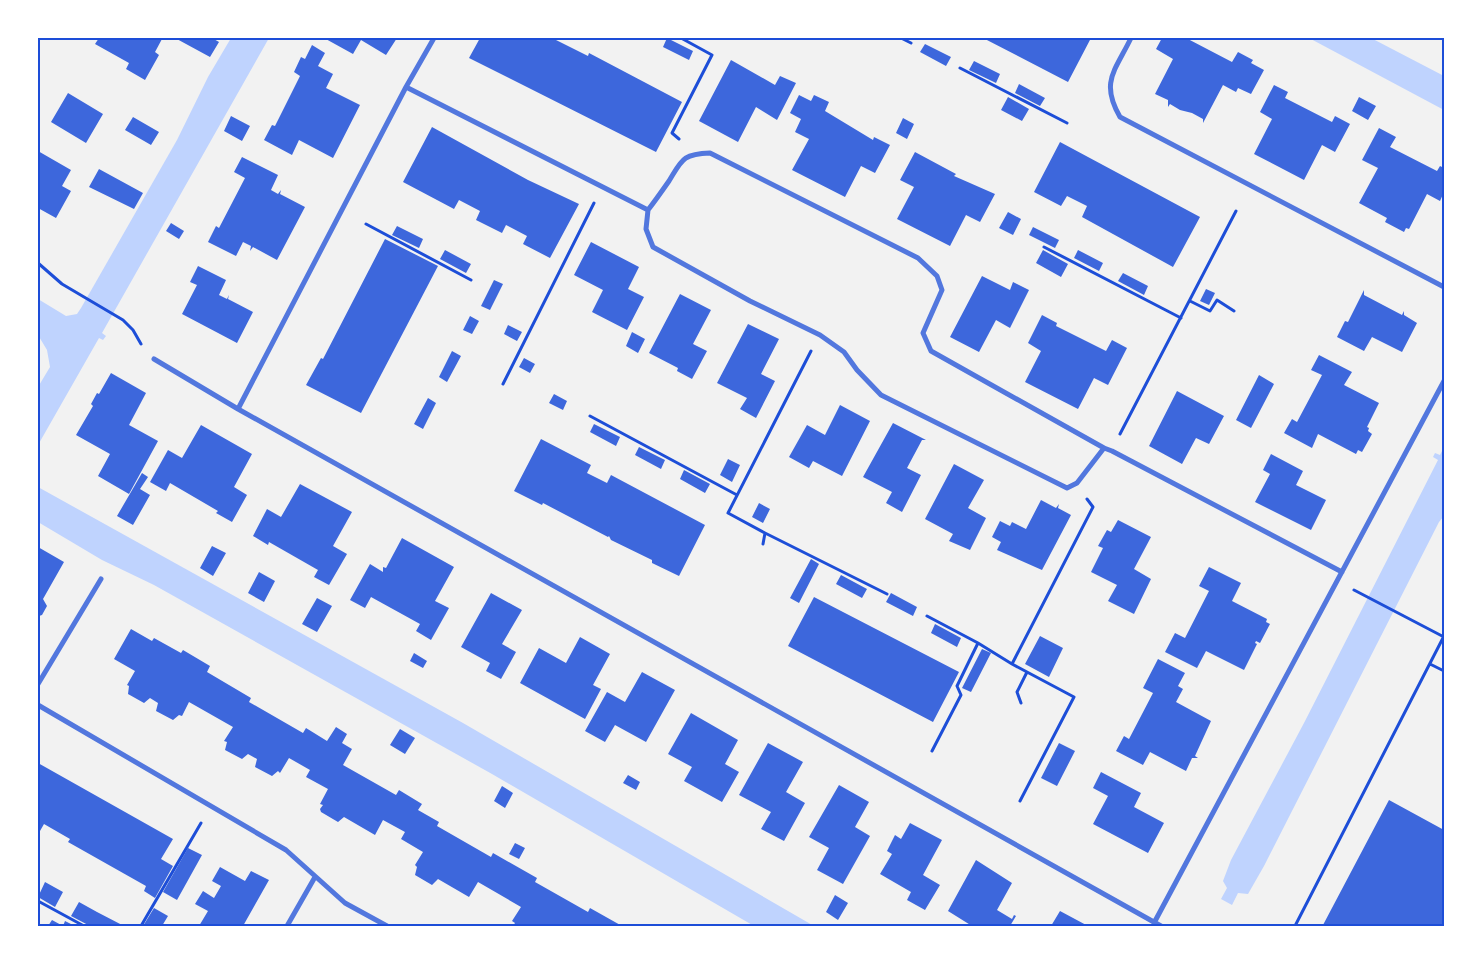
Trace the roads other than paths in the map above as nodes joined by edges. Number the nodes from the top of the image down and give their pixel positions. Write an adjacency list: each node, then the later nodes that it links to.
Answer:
1 (434, 38): 3 (street)
2 (1131, 38): 5 (street)
3 (406, 87): 4 (street); 8 (street)
4 (648, 210): 9 (street); 9 (street)
5 (1444, 287)
6 (154, 359): 8 (street)
7 (1444, 381): 10 (street)
8 (238, 409): 15 (street)
9 (1104, 448): 10 (street)
10 (1342, 572): 15 (street)
11 (101, 579): 12 (street)
12 (38, 684)
13 (38, 705): 14 (street)
14 (315, 877): 16 (street); 17 (street)
15 (1154, 923): 18 (street)
16 (287, 926)
17 (387, 926)
18 (1161, 926)

